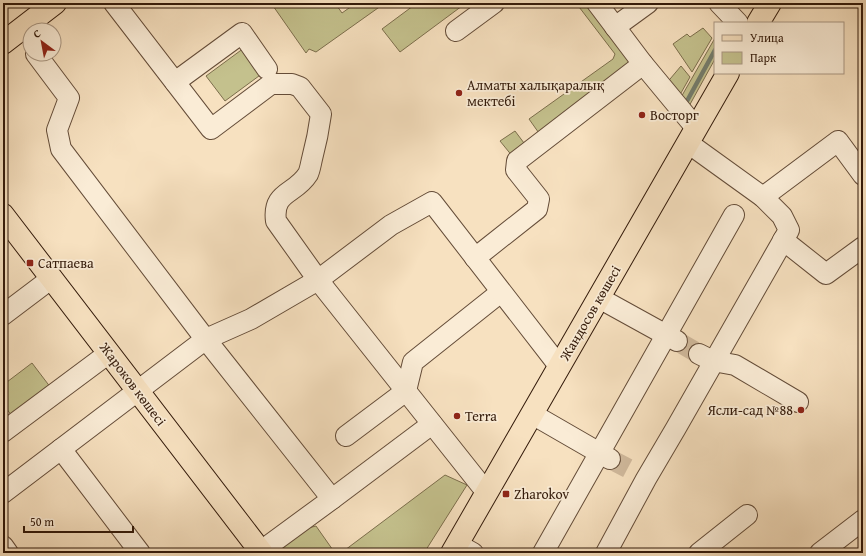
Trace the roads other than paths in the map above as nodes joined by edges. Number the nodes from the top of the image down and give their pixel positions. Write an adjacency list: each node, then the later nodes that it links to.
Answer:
1 (54, 3): 12 (main road)
2 (114, 3): 17 (street)
3 (494, 3): 11 (street)
4 (597, 3): 10 (street)
5 (648, 3): 10 (street)
6 (719, 3): 8 (street)
7 (770, 3): 9 (main road)
8 (737, 22)
9 (759, 22)
10 (615, 27): 14 (street)
11 (456, 31)
12 (17, 40)
13 (42, 62): 32 (street)
14 (644, 64): 18 (street); 25 (street)
15 (267, 69): 17 (street)
16 (727, 74): 18 (main road, Жандосов көшесі)
17 (175, 82): 27 (street)
18 (692, 136): 20 (street); 29 (main road, Жандосов көшесі)
19 (863, 175): 20 (street)
20 (763, 197): 23 (street)
21 (3, 215): 26 (main road, Жароков көшесі)
22 (734, 215): 31 (street)
23 (783, 240): 24 (street); 34 (street)
24 (863, 247)
25 (475, 258): 27 (street); 28 (street)
26 (52, 278): 30 (street); 33 (main road, Жароков көшесі)
27 (318, 280): 32 (street); 37 (street)
28 (501, 292): 35 (street); 37 (street)
29 (599, 298): 31 (street); 35 (main road, Жандосов көшесі)
30 (3, 315)
31 (672, 338): 44 (street)
32 (206, 339): 36 (street); 47 (street)
33 (108, 353): 36 (main road, Жароков көшесі); 41 (street)
34 (706, 358): 38 (street); 56 (street)
35 (559, 366): 39 (main road, Жандосов көшесі)
36 (138, 391): 43 (street); 52 (main road, Жароков көшесі)
37 (406, 391): 40 (street); 42 (street)
38 (798, 402)
39 (532, 414): 44 (street); 46 (main road, Жандосов көшесі)
40 (432, 424): 46 (street); 47 (street)
41 (3, 432)
42 (346, 436)
43 (62, 449): 45 (street); 54 (street)
44 (605, 456): 55 (street)
45 (3, 493)
46 (487, 493): 51 (main road, Жандосов көшесі)
47 (332, 499): 52 (street)
48 (747, 515): 57 (street)
49 (863, 520): 58 (street)
50 (3, 546): 53 (street)
51 (461, 550)
52 (262, 552)
53 (8, 553)
54 (140, 553)
55 (543, 553)
56 (606, 553)
57 (699, 553)
58 (820, 553)

